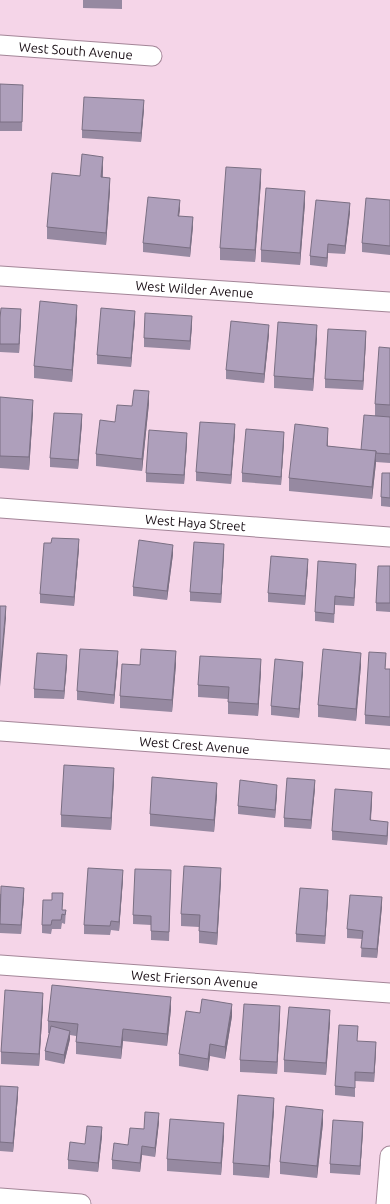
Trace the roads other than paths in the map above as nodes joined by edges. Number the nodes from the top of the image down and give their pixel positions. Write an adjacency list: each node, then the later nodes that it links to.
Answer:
1 (0, 44): 2 (street, West South Avenue)
2 (152, 56)
3 (0, 276): 4 (street, West Wilder Avenue)
4 (390, 302)
5 (0, 508): 6 (street, West Haya Street)
6 (390, 537)
7 (0, 731): 8 (street, West Crest Avenue)
8 (390, 759)
9 (0, 965): 10 (street, West Frierson Avenue)
10 (390, 993)
11 (390, 1156): 14 (street)
12 (0, 1198): 13 (street)
13 (80, 1204)
14 (386, 1204)

